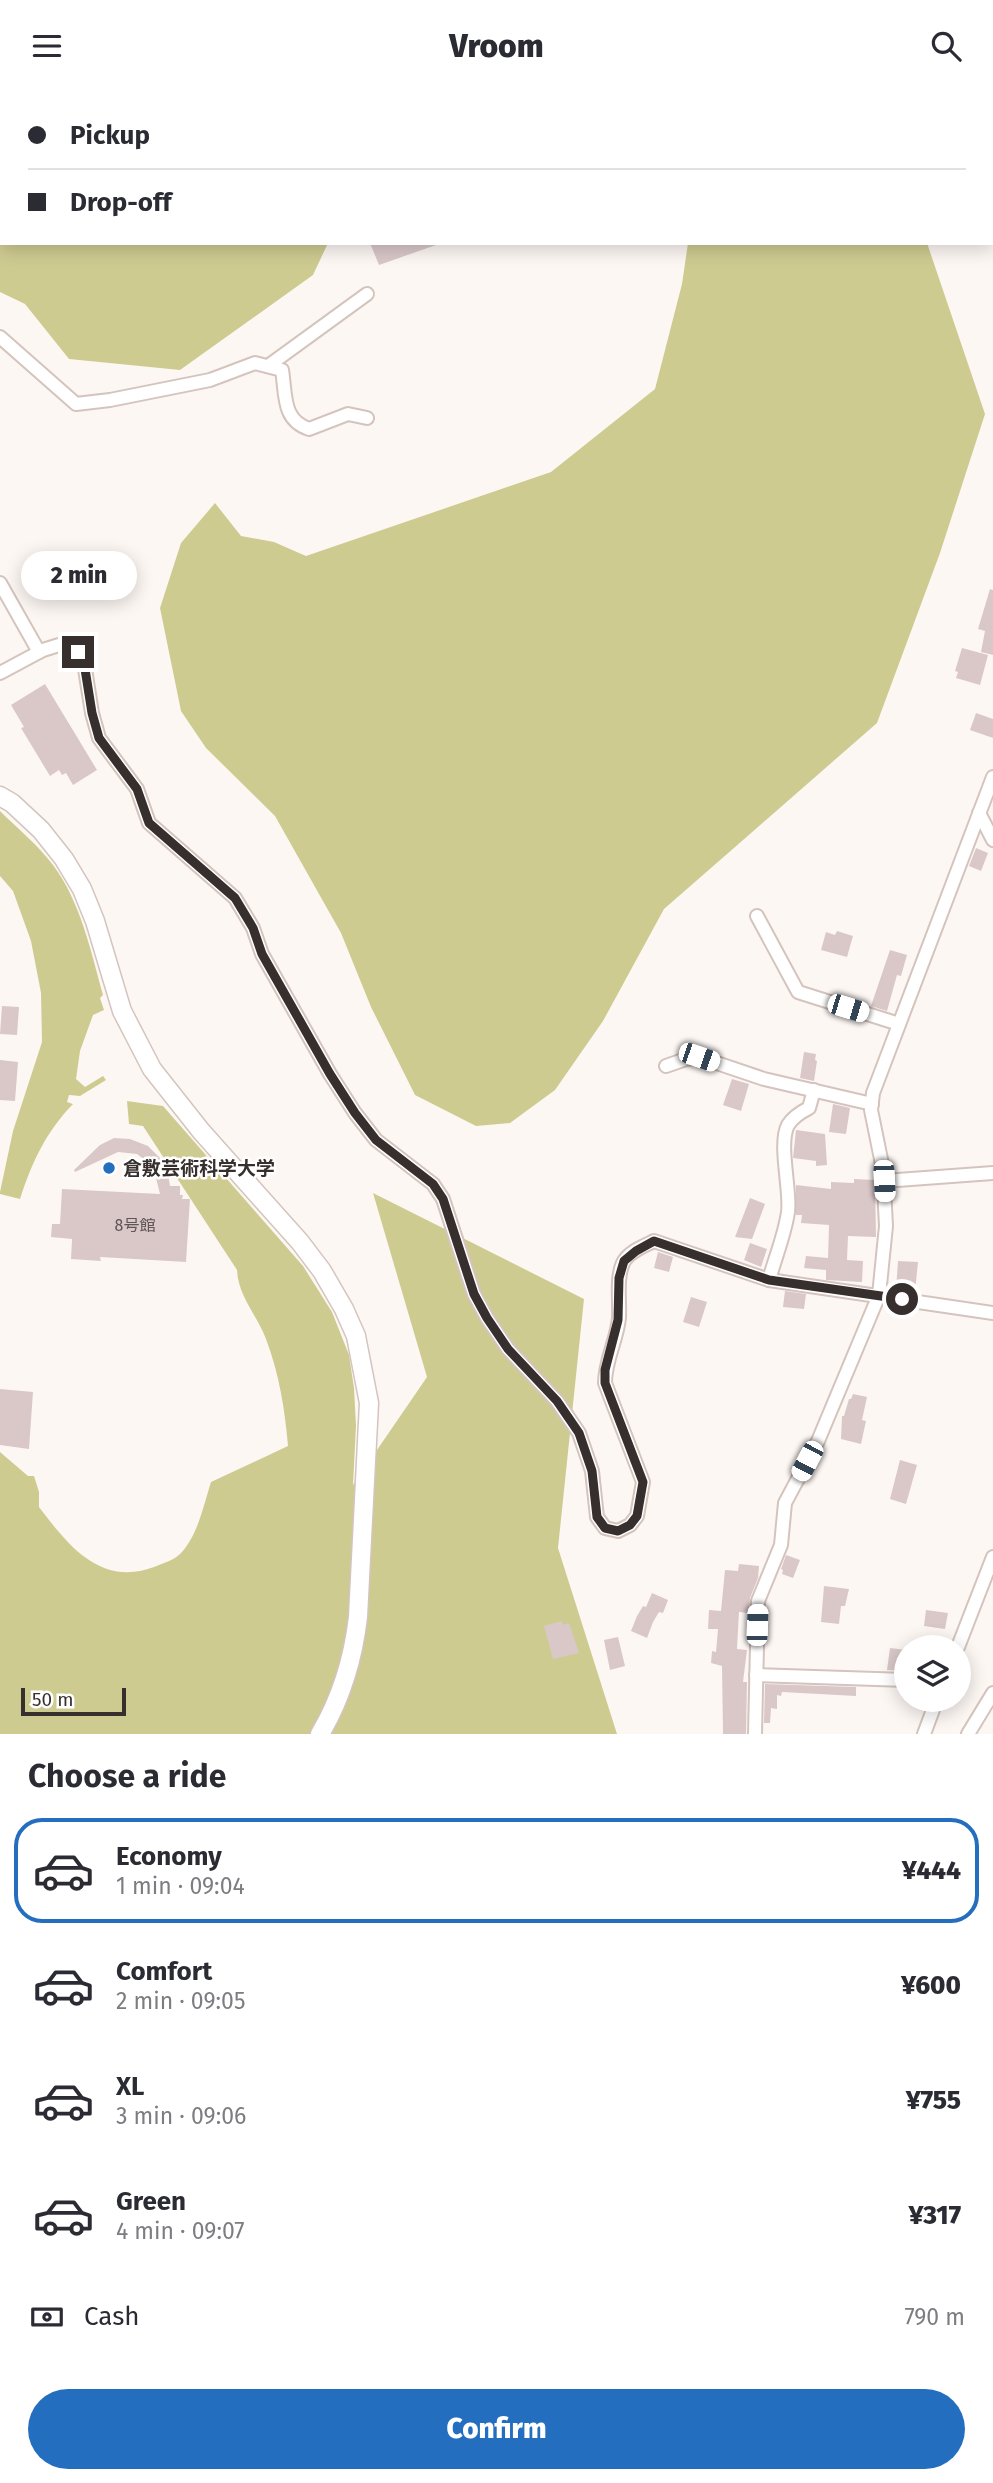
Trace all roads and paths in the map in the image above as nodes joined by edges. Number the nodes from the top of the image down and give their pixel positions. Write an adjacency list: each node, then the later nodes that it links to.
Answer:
1 (367, 294): 3 (street)
2 (0, 337): 3 (street)
3 (268, 366): 4 (street)
4 (367, 418)
5 (0, 583): 6 (street)
6 (39, 652): 7 (street); 19 (street)
7 (0, 673)
8 (993, 777): 10 (street)
9 (0, 796): 28 (street)
10 (979, 813): 11 (street); 13 (street)
11 (993, 840)
12 (758, 916): 13 (street)
13 (899, 1024): 16 (street)
14 (666, 1066): 15 (street)
15 (814, 1090): 16 (street); 19 (street)
16 (872, 1104): 18 (street)
17 (993, 1173): 18 (street)
18 (884, 1181): 20 (street)
19 (769, 1280): 20 (street)
20 (879, 1295): 21 (street); 24 (street)
21 (993, 1313)
22 (993, 1557): 23 (street)
23 (963, 1635)
24 (755, 1675): 25 (street); 29 (street)
25 (894, 1680)
26 (993, 1693): 31 (street)
27 (932, 1712): 30 (street)
28 (320, 1734)
29 (755, 1734)
30 (924, 1734)
31 (968, 1734)

